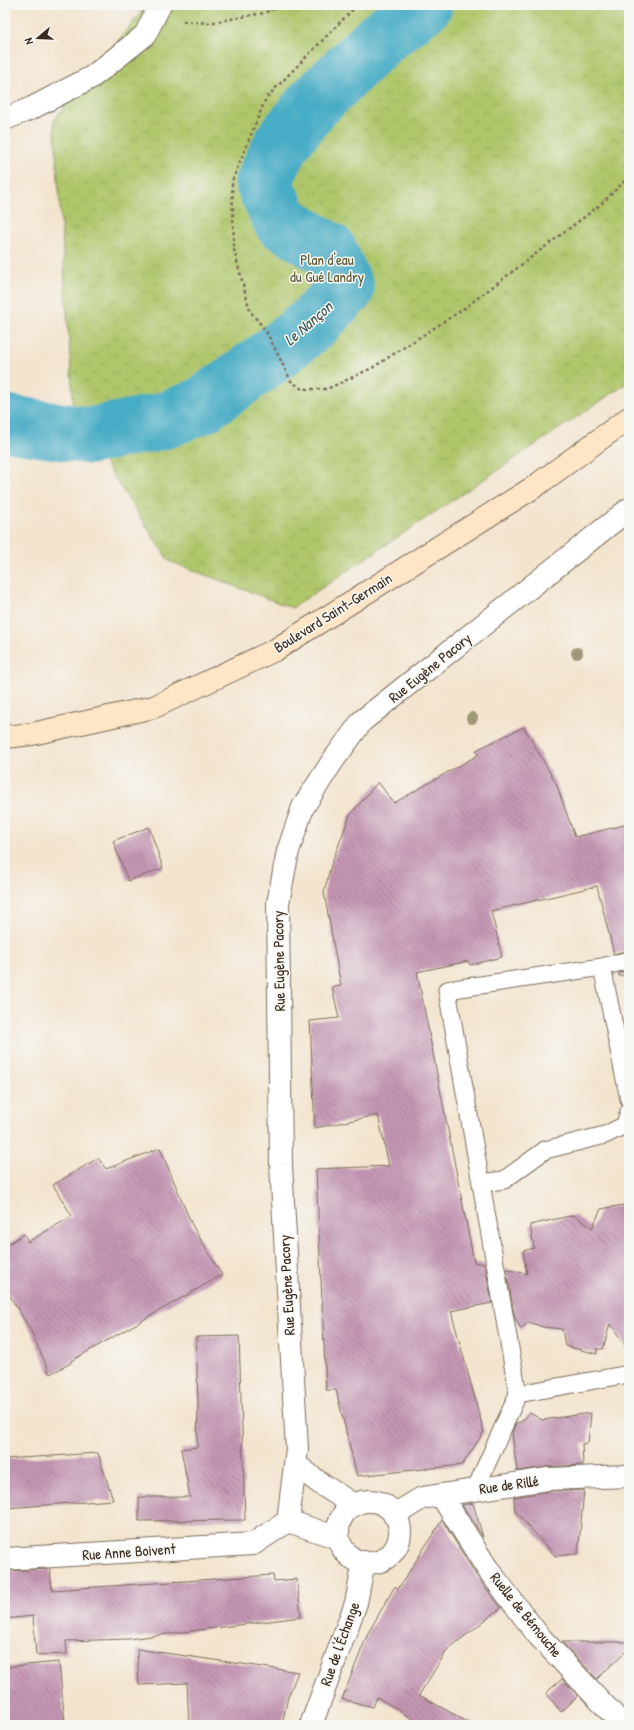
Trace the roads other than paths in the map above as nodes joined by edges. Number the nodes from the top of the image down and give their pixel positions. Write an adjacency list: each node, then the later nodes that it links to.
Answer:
1 (157, 11): 2 (street)
2 (5, 119)
3 (629, 418): 5 (main road, Boulevard Saint-Germain)
4 (629, 509): 13 (street, Rue Eugène Pacory)
5 (5, 737)
6 (629, 960): 7 (lane)
7 (602, 967): 8 (lane); 10 (lane)
8 (629, 1099)
9 (629, 1111): 10 (lane)
10 (482, 1183): 12 (lane)
11 (629, 1374): 12 (lane)
12 (518, 1394): 15 (lane)
13 (295, 1464): 17 (street); 19 (street, Rue Eugène Pacory)
14 (629, 1476): 15 (street, Rue de Rillé)
15 (475, 1490): 16 (street, Rue de Rillé)
16 (441, 1495): 18 (street, Rue de Rillé); 24 (street, Ruelle de Bémouche)
17 (354, 1504): 18 (street); 20 (street)
18 (394, 1514): 22 (street)
19 (288, 1521): 20 (street); 21 (street, Rue Anne Boivent)
20 (338, 1538): 22 (street)
21 (5, 1559)
22 (364, 1562): 23 (street, Rue de l'Échange)
23 (311, 1725)
24 (623, 1725)

